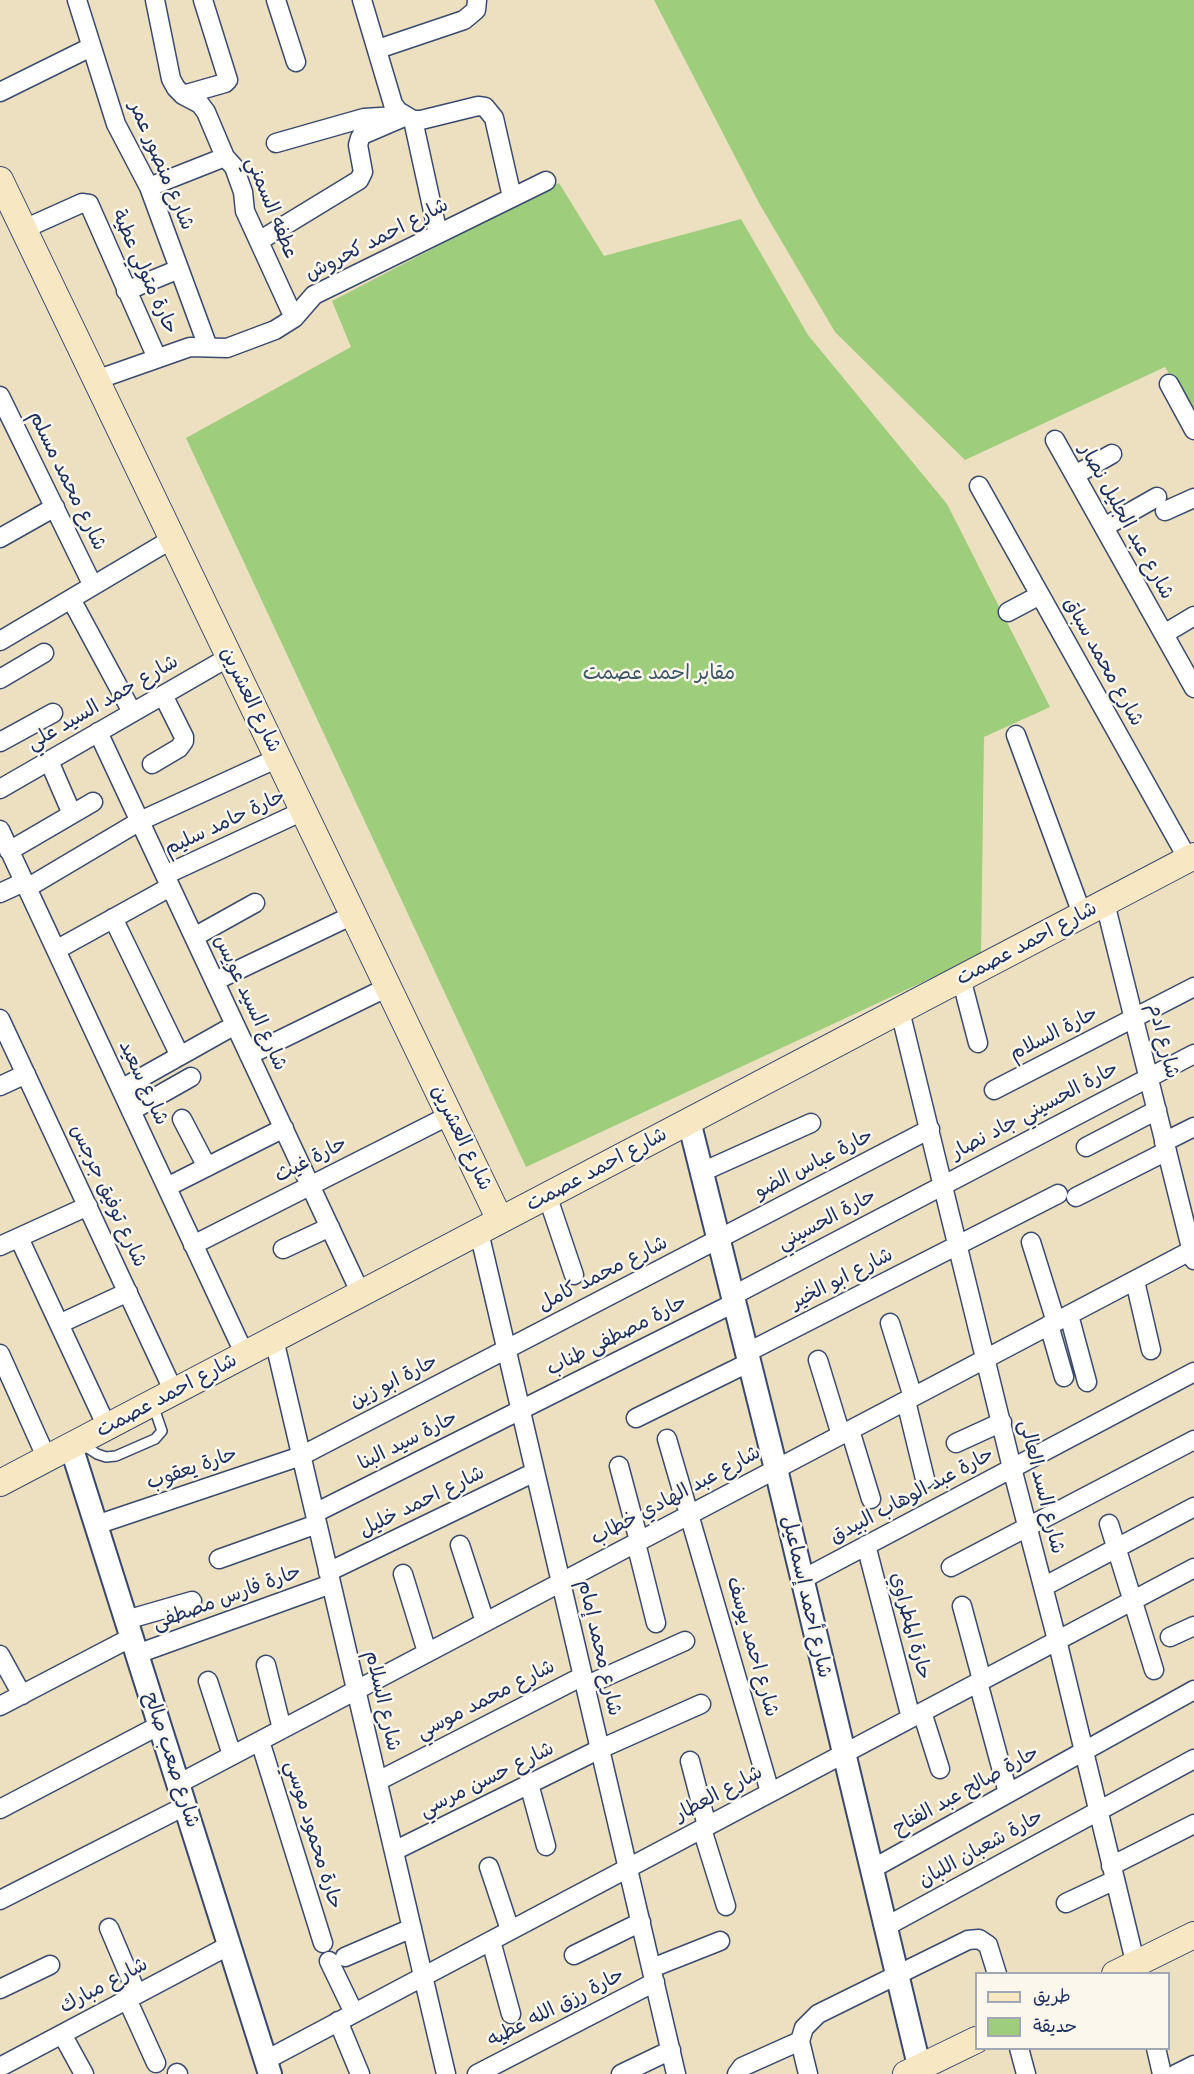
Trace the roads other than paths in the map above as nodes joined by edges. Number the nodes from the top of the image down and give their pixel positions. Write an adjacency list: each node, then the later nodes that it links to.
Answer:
1 (77, 0): 7 (street, شارع منصور عمر)
2 (155, 0): 11 (street)
3 (202, 0): 11 (street)
4 (276, 0): 9 (street)
5 (362, 0): 8 (street)
6 (477, 0): 8 (street)
7 (91, 47): 10 (street); 17 (street, شارع منصور عمر)
8 (378, 49): 12 (street)
9 (296, 62)
10 (0, 92)
11 (183, 95): 14 (street)
12 (409, 118): 13 (street); 18 (street); 20 (street); 21 (street)
13 (276, 143)
14 (225, 157): 17 (street, عطفه السمني); 21 (street, عطفه السمني)
15 (0, 180): 19 (main road, شارع العشرين)
16 (546, 181): 18 (street, شارع احمد كحروش)
17 (149, 187): 22 (street, شارع منصور عمر)
18 (512, 197): 20 (street, شارع احمد كحروش)
19 (24, 229): 23 (street, حارة متولي عطية); 27 (main road, شارع العشرين)
20 (438, 234): 24 (street, شارع احمد كحروش)
21 (259, 241): 24 (street, عطفه السمني)
22 (179, 269): 23 (street); 25 (street, شارع منصور عمر)
23 (126, 291): 26 (street, حارة متولي عطية)
24 (294, 318): 25 (street, شارع احمد كحروش)
25 (208, 347): 26 (street, شارع احمد كحروش)
26 (157, 358): 27 (street, شارع احمد كحروش)
27 (96, 380): 39 (main road, شارع العشرين)
28 (1169, 384): 30 (street)
29 (1, 401): 36 (street, شارع محمد مسلم)
30 (1194, 430)
31 (1055, 440): 33 (street, شارع عبد الجليل نصار)
32 (1112, 454): 33 (street)
33 (1075, 475): 37 (street, شارع عبد الجليل نصار)
34 (979, 486): 41 (street, شارع محمد سباق)
35 (1194, 498): 37 (street)
36 (55, 507): 38 (street); 40 (street, شارع محمد مسلم)
37 (1104, 527): 45 (street, شارع عبد الجليل نصار)
38 (0, 538)
39 (172, 539): 40 (street); 48 (main road, شارع العشرين)
40 (93, 586): 42 (street)
41 (1040, 595): 43 (street); 67 (street, شارع محمد سباق)
42 (71, 599): 46 (street); 52 (street)
43 (1008, 612)
44 (1194, 615): 45 (street)
45 (1164, 634): 50 (street, شارع عبد الجليل نصار)
46 (0, 641)
47 (44, 653): 49 (street)
48 (229, 657): 51 (street, شارع حمد السيد علي); 57 (main road, شارع العشرين)
49 (0, 679)
50 (1194, 688)
51 (163, 695): 52 (street, شارع حمد السيد علي); 59 (street)
52 (132, 712): 54 (street, شارع حمد السيد علي)
53 (54, 713): 56 (street)
54 (98, 732): 58 (street, شارع حمد السيد علي); 64 (street, شارع السيد عويس)
55 (1016, 735): 72 (street, شارع ادم)
56 (0, 742)
57 (278, 758): 62 (main road, شارع العشرين); 64 (street)
58 (49, 760): 60 (street, شارع حمد السيد علي); 63 (street)
59 (152, 764)
60 (0, 789)
61 (93, 802): 63 (street)
62 (303, 811): 68 (street, حارة حامد سليم); 73 (main road, شارع العشرين)
63 (72, 814): 66 (street)
64 (140, 821): 68 (street, شارع السيد عويس); 69 (street)
65 (0, 830): 66 (street, شارع سعيد)
66 (9, 850): 69 (street, شارع سعيد)
67 (1191, 857): 72 (main road, شارع احمد عصمت)
68 (168, 881): 74 (street, حارة حامد سليم); 75 (street, شارع السيد عويس)
69 (26, 885): 70 (street); 76 (street, شارع سعيد)
70 (0, 893)
71 (255, 903): 75 (street)
72 (1093, 909): 77 (main road, شارع احمد عصمت); 83 (street, شارع ادم)
73 (353, 915): 78 (street); 79 (main road, شارع العشرين)
74 (113, 918): 76 (street, حارة حامد سليم); 88 (street)
75 (194, 937): 78 (street, شارع السيد عويس)
76 (56, 950): 93 (street, شارع سعيد)
77 (961, 978): 81 (main road, شارع احمد عصمت); 85 (street)
78 (215, 981): 84 (street, شارع السيد عويس)
79 (388, 987): 87 (street); 97 (main road, شارع العشرين)
80 (1194, 987): 83 (street, حارة السلام)
81 (900, 1011): 99 (main road, شارع احمد عصمت); 103 (street, شارع السد العالى)
82 (0, 1018): 89 (street, شارع توفيق جرجس)
83 (1134, 1018): 91 (street, شارع ادم); 94 (street, حارة السلام)
84 (235, 1025): 87 (street, شارع السيد عويس); 88 (street)
85 (978, 1043)
86 (1194, 1053): 91 (street, حارة الحسيني جاد نصار)
87 (249, 1055): 102 (street, شارع السيد عويس)
88 (180, 1056): 93 (street)
89 (26, 1074): 92 (street); 115 (street, شارع توفيق جرجس)
90 (191, 1077): 96 (street)
91 (1148, 1077): 95 (street, شارع ادم); 108 (street, حارة الحسيني جاد نصار)
92 (0, 1086)
93 (121, 1089): 96 (street, شارع سعيد)
94 (994, 1089)
95 (1157, 1110): 104 (street, شارع ادم); 105 (street)
96 (131, 1111): 110 (street, شارع سعيد)
97 (450, 1115): 109 (street, حارة غيث); 116 (main road, شارع العشرين)
98 (182, 1119): 106 (street)
99 (689, 1121): 107 (street, شارع أحمد إسماعيل); 113 (main road, شارع احمد عصمت)
100 (811, 1123): 107 (street)
101 (1194, 1127): 104 (street)
102 (284, 1128): 106 (street); 109 (street, شارع السيد عويس)
103 (930, 1129): 108 (street, شارع السد العالى); 119 (street, حارة عباس الضو)
104 (1166, 1146): 111 (street, شارع ادم); 114 (street)
105 (1086, 1147)
106 (207, 1167): 110 (street)
107 (702, 1172): 119 (street, شارع أحمد إسماعيل)
108 (942, 1185): 122 (street, شارع السد العالى); 130 (street, حارة الحسيني)
109 (311, 1186): 117 (street, شارع السيد عويس); 121 (street, حارة غيث)
110 (167, 1187): 121 (street, شارع سعيد)
111 (1186, 1192): 125 (street, شارع ادم)
112 (1058, 1194): 122 (street, شارع ابو الخير)
113 (547, 1196): 116 (main road, شارع احمد عصمت); 126 (street)
114 (1076, 1197)
115 (88, 1206): 118 (street); 128 (street, شارع توفيق جرجس)
116 (489, 1226): 129 (main road, شارع احمد عصمت); 135 (street, شارع محمد إمام)
117 (330, 1227): 124 (street); 129 (street, شارع السيد عويس)
118 (19, 1238): 123 (street); 133 (street)
119 (719, 1239): 130 (street, شارع أحمد إسماعيل); 135 (street, شارع محمد كامل)
120 (1031, 1242): 131 (street)
121 (193, 1245): 138 (street, شارع سعيد)
122 (958, 1245): 139 (street, شارع ابو الخير); 140 (street, شارع السد العالى)
123 (0, 1246)
124 (282, 1249)
125 (1193, 1253): 127 (street, شارع عبد الهادي خطاب)
126 (574, 1275)
127 (1135, 1281): 131 (street, شارع عبد الهادي خطاب); 136 (street)
128 (128, 1292): 133 (street); 145 (street, شارع توفيق جرجس)
129 (361, 1294): 134 (main road, شارع احمد عصمت)
130 (733, 1299): 139 (street, شارع أحمد إسماعيل); 147 (street, حارة مصطفى طناب)
131 (1058, 1321): 140 (street, شارع عبد الهادي خطاب); 143 (street); 144 (street)
132 (890, 1323): 146 (street)
133 (59, 1324): 150 (street)
134 (274, 1339): 138 (main road, شارع احمد عصمت); 156 (street, شارع السلام)
135 (507, 1349): 147 (street, شارع محمد إمام); 156 (street, حارة ابو زين)
136 (1151, 1350)
137 (0, 1354): 157 (street)
138 (245, 1355): 145 (main road, شارع احمد عصمت)
139 (747, 1358): 148 (street, شارع ابو الخير); 160 (street, شارع أحمد إسماعيل)
140 (987, 1358): 146 (street, شارع عبد الهادي خطاب); 149 (street, شارع السد العالى)
141 (818, 1360): 151 (street)
142 (1194, 1372): 159 (street, حارة عبد الوهاب البيدق)
143 (1064, 1377)
144 (1087, 1382)
145 (163, 1397): 150 (main road, شارع احمد عصمت); 154 (lane)
146 (909, 1399): 151 (street, شارع عبد الهادي خطاب); 163 (street)
147 (521, 1410): 161 (street, شارع محمد إمام); 167 (street, حارة سيد البنا)
148 (636, 1418)
149 (1002, 1422): 155 (street); 159 (street, شارع السد العالى)
150 (107, 1427): 154 (main road, شارع احمد عصمت)
151 (846, 1433): 160 (street, شارع عبد الهادي خطاب); 164 (street)
152 (667, 1439): 166 (street, شارع احمد يوسف)
153 (1194, 1440): 170 (street)
154 (77, 1443): 157 (main road, شارع احمد عصمت); 169 (street, شارع صعب صالح)
155 (956, 1443)
156 (301, 1456): 167 (street, شارع السلام); 169 (street, حارة يعقوب)
157 (47, 1459): 162 (main road, شارع احمد عصمت)
158 (619, 1466): 171 (street)
159 (1012, 1468): 170 (street, شارع السد العالى); 173 (street, حارة عبد الوهاب البيدق)
160 (776, 1469): 166 (street, شارع عبد الهادي خطاب); 180 (street, شارع أحمد إسماعيل)
161 (535, 1472): 179 (street, شارع احمد خليل); 181 (street, شارع محمد إمام)
162 (2, 1478)
163 (925, 1479)
164 (871, 1499)
165 (1194, 1507): 174 (street)
166 (690, 1515): 171 (street, شارع عبد الهادي خطاب); 219 (street, شارع احمد يوسف)
167 (316, 1518): 175 (street, حارة سيد البنا); 179 (street, شارع السلام)
168 (1109, 1524): 174 (street)
169 (96, 1525): 189 (street, شارع صعب صالح)
170 (1028, 1527): 176 (street); 182 (street, شارع السد العالى)
171 (638, 1542): 181 (street, شارع عبد الهادي خطاب); 187 (street)
172 (460, 1545): 186 (street)
173 (866, 1545): 180 (street, حارة عبد الوهاب البيدق); 205 (street, حارة المطراوي)
174 (1116, 1548): 182 (street); 183 (street)
175 (219, 1559)
176 (951, 1567)
177 (1194, 1568): 183 (street, شارع العطار)
178 (403, 1574): 193 (street)
179 (330, 1578): 189 (street, حارة فارس مصطفى); 200 (street, شارع السلام)
180 (801, 1580): 211 (street, شارع أحمد إسماعيل)
181 (561, 1582): 186 (street, شارع عبد الهادي خطاب); 198 (street, شارع محمد إمام)
182 (1043, 1587): 191 (street, شارع السد العالى)
183 (1133, 1600): 191 (street, شارع العطار); 196 (street)
184 (192, 1601): 189 (street)
185 (962, 1606): 199 (street)
186 (485, 1622): 193 (street, شارع عبد الهادي خطاب)
187 (656, 1623)
188 (1194, 1626): 190 (street)
189 (132, 1637): 202 (street); 206 (street, شارع صعب صالح)
190 (1170, 1637)
191 (1057, 1640): 199 (street, شارع العطار); 210 (street, شارع السد العالى)
192 (686, 1641): 198 (street, شارع محمد موسي)
193 (427, 1653): 200 (street, شارع عبد الهادي خطاب)
194 (0, 1655): 202 (street)
195 (266, 1665): 207 (street)
196 (1154, 1670)
197 (208, 1681): 212 (street)
198 (584, 1681): 209 (street, شارع محمد إمام); 216 (street, شارع محمد موسي)
199 (980, 1681): 205 (street, شارع العطار); 220 (street)
200 (356, 1690): 207 (street, شارع عبد الهادي خطاب); 216 (street, شارع السلام)
201 (1194, 1690): 210 (street, حارة صالح عبد الفتاح)
202 (22, 1695): 204 (street)
203 (700, 1704): 209 (street, شارع حسن مرسي)
204 (0, 1706)
205 (917, 1715): 211 (street, شارع العطار); 215 (street, حارة المطراوي)
206 (160, 1725): 217 (street, شارع صعب صالح); 222 (street)
207 (282, 1729): 208 (street, شارع عبد الهادي خطاب)
208 (260, 1741): 212 (street, شارع عبد الهادي خطاب); 243 (street, حارة محمود موسي)
209 (600, 1749): 218 (street, شارع حسن مرسي); 229 (street, شارع محمد إمام)
210 (1083, 1752): 220 (street, حارة صالح عبد الفتاح); 223 (street, شارع السد العالى)
211 (843, 1754): 219 (street, شارع العطار); 230 (street, شارع أحمد إسماعيل)
212 (232, 1755): 217 (street, شارع عبد الهادي خطاب)
213 (1194, 1759): 223 (street, حارة شعبان اللبان)
214 (690, 1761): 225 (street)
215 (940, 1769)
216 (378, 1781): 227 (street, شارع السلام)
217 (178, 1784): 221 (street, شارع صعب صالح)
218 (529, 1785): 226 (street); 227 (street, شارع حسن مرسي)
219 (770, 1792): 225 (street, شارع العطار)
220 (1008, 1793): 230 (street, حارة صالح عبد الفتاح)
221 (185, 1806): 232 (street); 244 (street, شارع صعب صالح)
222 (0, 1809)
223 (1097, 1811): 231 (street, شارع السد العالى); 236 (street, حارة شعبان اللبان)
224 (1194, 1824): 231 (street)
225 (704, 1827): 229 (street, شارع العطار); 234 (street)
226 (546, 1846)
227 (394, 1851): 238 (street, شارع السلام)
228 (489, 1867): 239 (street)
229 (627, 1868): 235 (street, شارع محمد إمام); 239 (street, شارع العطار)
230 (872, 1869): 236 (street, شارع أحمد إسماعيل)
231 (1113, 1873): 233 (street); 247 (street, شارع السد العالى)
232 (0, 1900)
233 (1066, 1903)
234 (726, 1906)
235 (641, 1922): 245 (street); 250 (street, شارع محمد إمام)
236 (885, 1926): 249 (street, شارع أحمد إسماعيل)
237 (109, 1928): 253 (street)
238 (412, 1928): 251 (street, شارع السلام); 255 (street)
239 (510, 1930): 241 (street, شارع العطار)
240 (1194, 1935): 247 (main road)
241 (491, 1941): 251 (street, شارع العطار); 254 (street)
242 (720, 1941): 250 (street, حارة رزق الله عطيه)
243 (323, 1943)
244 (230, 1945): 253 (street, شارع مبارك); 265 (street, شارع صعب صالح)
245 (573, 1955)
246 (50, 1965): 252 (street)
247 (1129, 1970)
248 (996, 1972): 249 (street)
249 (897, 1974): 257 (street); 266 (street, شارع أحمد إسماعيل)
250 (653, 1975): 259 (street, شارع محمد إمام); 270 (street, حارة رزق الله عطيه)
251 (423, 1977): 255 (street, شارع العطار); 269 (street, شارع السلام)
252 (0, 1989)
253 (132, 1997): 256 (street, شارع مبارك); 262 (street)
254 (511, 2014)
255 (346, 2017): 265 (street, شارع العطار); 268 (street)
256 (62, 2034): 264 (street, شارع مبارك); 267 (street)
257 (800, 2041): 273 (street); 274 (street)
258 (975, 2041): 266 (main road)
259 (671, 2050): 271 (street); 272 (street, شارع محمد إمام)
260 (1019, 2050): 275 (street)
261 (1156, 2050): 276 (street)
262 (156, 2063)
263 (1194, 2066): 277 (street)
264 (0, 2067)
265 (268, 2067)
266 (916, 2072)
267 (84, 2074)
268 (360, 2074)
269 (446, 2074)
270 (477, 2074)
271 (621, 2074)
272 (676, 2074)
273 (737, 2074)
274 (808, 2074)
275 (1026, 2074)
276 (1162, 2074)
277 (1176, 2074)

